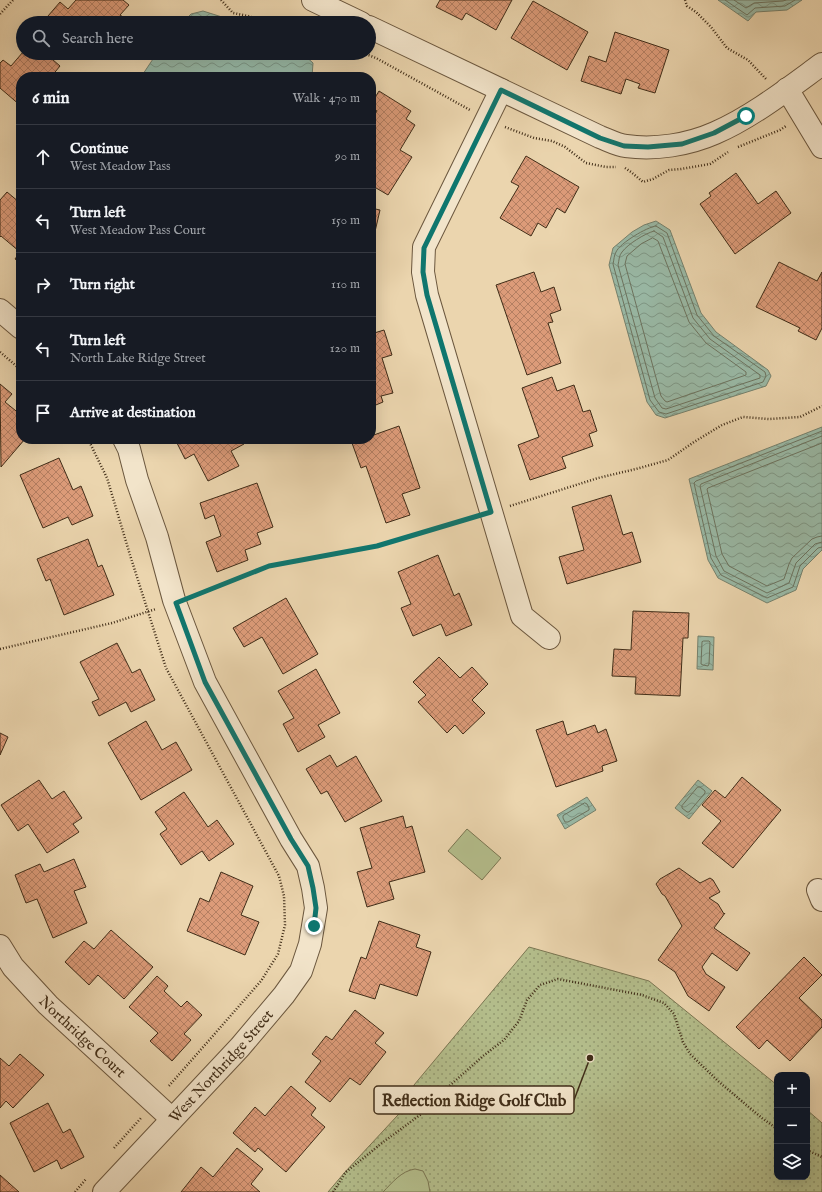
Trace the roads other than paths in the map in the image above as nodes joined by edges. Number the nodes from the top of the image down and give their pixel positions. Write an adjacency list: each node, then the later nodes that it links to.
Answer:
1 (313, 0): 2 (street)
2 (346, 16)
3 (376, 30): 6 (street)
4 (822, 64): 5 (street)
5 (778, 86): 6 (street); 7 (street)
6 (501, 90): 11 (street)
7 (822, 147)
8 (0, 310): 9 (street)
9 (16, 324)
10 (126, 444): 13 (street, West Northridge Street)
11 (549, 638)
12 (0, 946): 13 (street, Northridge Court)
13 (172, 1119): 14 (street, West Northridge Street)
14 (104, 1192)

